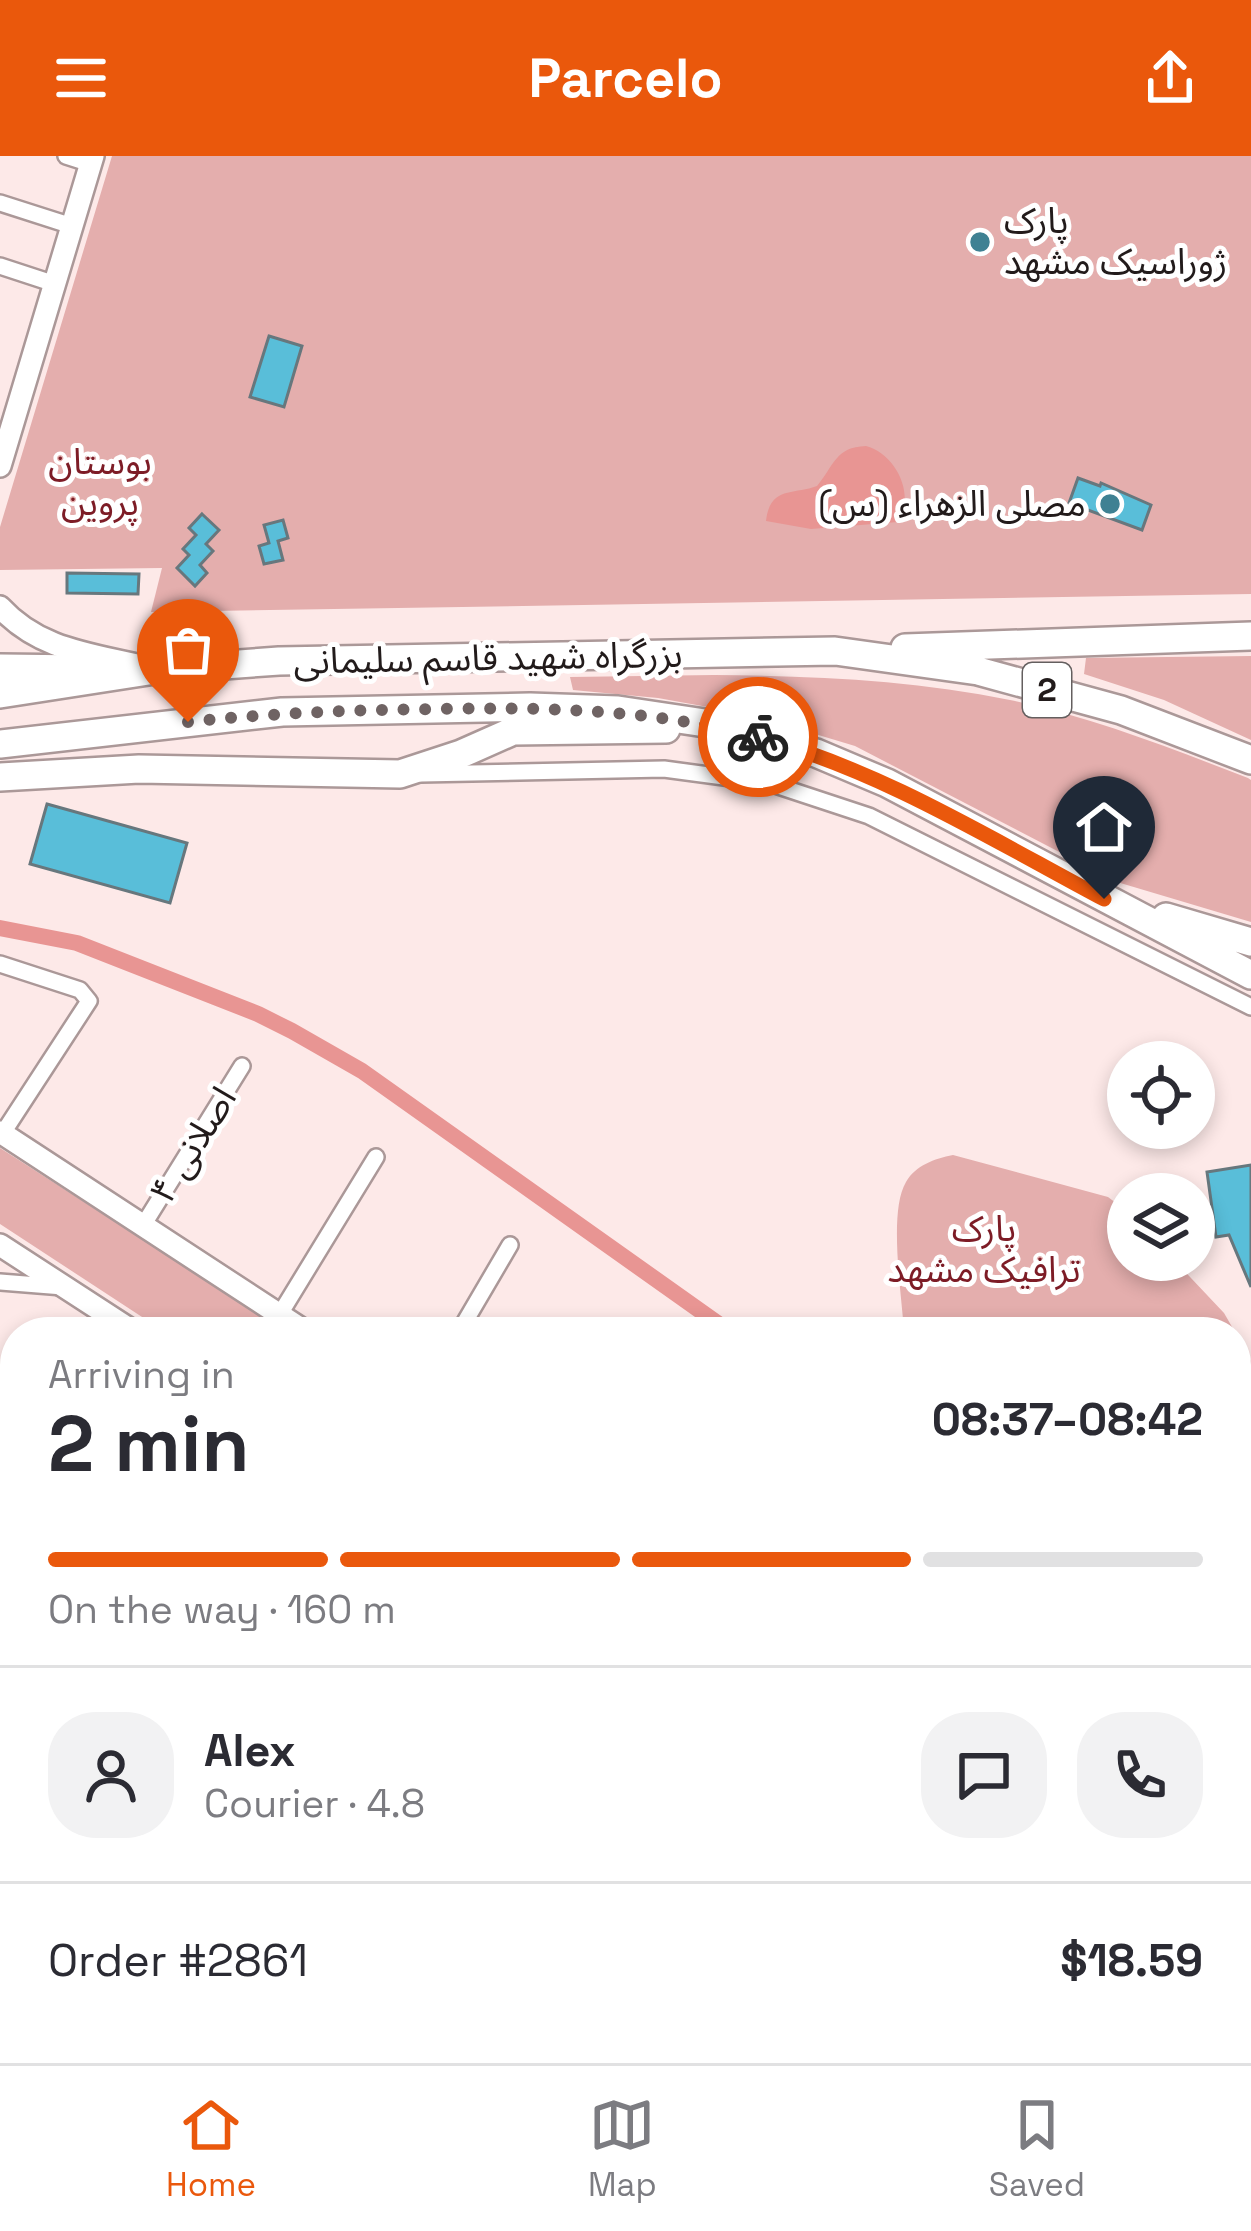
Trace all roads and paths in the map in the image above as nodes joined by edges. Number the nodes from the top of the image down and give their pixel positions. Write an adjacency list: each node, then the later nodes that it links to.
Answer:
1 (66, 156): 2 (street)
2 (92, 160): 4 (main road)
3 (0, 203): 4 (street)
4 (72, 226): 6 (main road)
5 (0, 266): 6 (street)
6 (55, 284): 7 (main road)
7 (11, 397): 8 (main road)
8 (0, 466)
9 (0, 607): 13 (main road)
10 (1251, 636): 11 (highway)
11 (835, 651): 13 (highway, بزرگراه شهید قاسم سلیمانی); 17 (highway, بزرگراه شهید قاسم سلیمانی / 2)
12 (0, 668): 13 (highway)
13 (155, 670): 14 (highway, بزرگراه شهید قاسم سلیمانی)
14 (0, 694)
15 (705, 723): 16 (highway, بزرگراه شهید قاسم سلیمانی); 18 (highway); 20 (highway, بزرگراه شهید قاسم سلیمانی)
16 (0, 744)
17 (1251, 760)
18 (400, 774): 19 (highway); 24 (street)
19 (0, 777)
20 (1104, 899): 21 (highway); 23 (highway)
21 (1251, 942)
22 (0, 964): 26 (street)
23 (1251, 974)
24 (1251, 1007)
25 (242, 1066): 28 (street, اصلانی ۴)
26 (2, 1132): 28 (main road)
27 (376, 1157): 33 (street)
28 (144, 1224): 33 (main road)
29 (0, 1245): 32 (main road)
30 (510, 1245): 36 (street)
31 (0, 1282): 32 (street)
32 (64, 1287): 34 (main road)
33 (280, 1314): 35 (main road)
34 (111, 1317)
35 (284, 1317)
36 (468, 1317)

